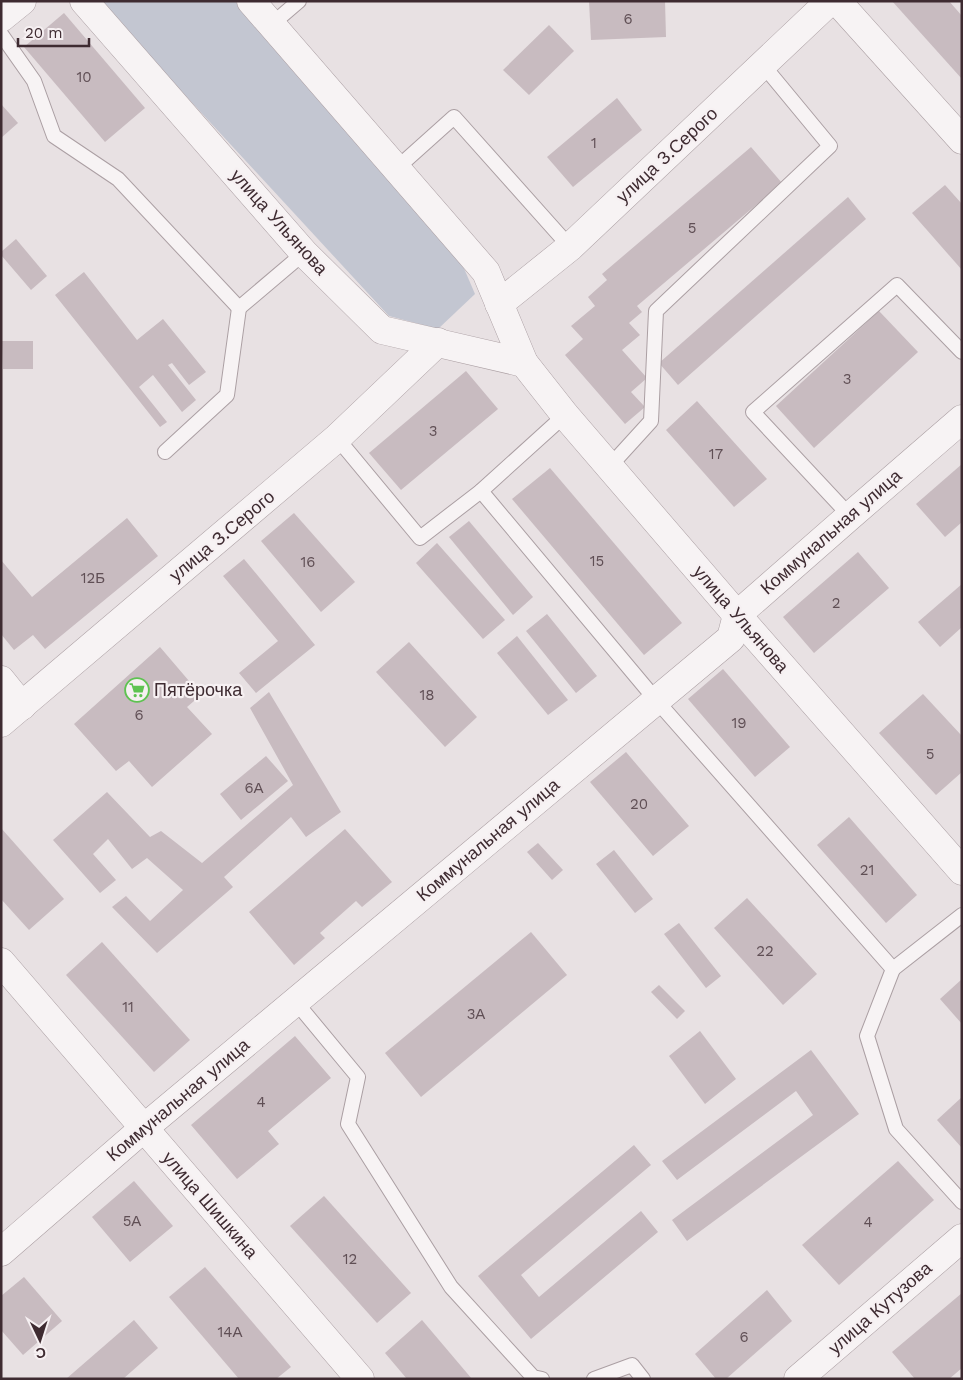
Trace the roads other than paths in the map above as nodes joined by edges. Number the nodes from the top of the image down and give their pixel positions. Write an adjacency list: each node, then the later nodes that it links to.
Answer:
1 (22, 1): 7 (street)
2 (84, 1): 14 (street, улица Ульянова)
3 (250, 1): 8 (street, улица Ульянова)
4 (299, 1): 8 (lane)
5 (830, 1): 10 (street, улица З.Серого)
6 (837, 1): 11 (street)
7 (1, 18)
8 (271, 25): 12 (street, улица Ульянова)
9 (1, 34): 16 (lane)
10 (763, 65): 13 (street, улица З.Серого); 24 (lane)
11 (962, 140)
12 (396, 169): 13 (lane); 15 (street, улица Ульянова)
13 (570, 246): 15 (street, улица З.Серого)
14 (304, 253): 16 (lane); 17 (street, улица Ульянова)
15 (500, 304): 19 (street, улица Ульянова)
16 (239, 308): 23 (lane)
17 (438, 342): 19 (street, улица Ульянова); 22 (street, улица З.Серого)
18 (962, 352): 26 (lane)
19 (524, 363): 20 (street, улица Ульянова)
20 (565, 415): 24 (street, улица Ульянова); 25 (lane)
21 (962, 420): 26 (street, Коммунальная улица)
22 (336, 438): 25 (lane); 30 (street, улица З.Серого)
23 (164, 452)
24 (610, 466): 27 (street, улица Ульянова)
25 (480, 491): 29 (lane)
26 (850, 516): 27 (street, Коммунальная улица)
27 (737, 615): 29 (street, Коммунальная улица); 31 (street, улица Ульянова)
28 (1, 680): 30 (street)
29 (656, 700): 34 (lane); 35 (street, Коммунальная улица)
30 (12, 715)
31 (958, 860)
32 (962, 915): 34 (lane)
33 (1, 962): 36 (street, улица Шишкина)
34 (893, 969): 37 (lane)
35 (295, 1001): 36 (street, Коммунальная улица); 41 (lane)
36 (144, 1128): 39 (street, Коммунальная улица); 40 (street, улица Шишкина)
37 (962, 1202)
38 (962, 1238): 44 (street, улица Кутузова)
39 (1, 1252)
40 (360, 1379)
41 (542, 1379)
42 (594, 1379): 43 (lane)
43 (643, 1379)
44 (798, 1379)

